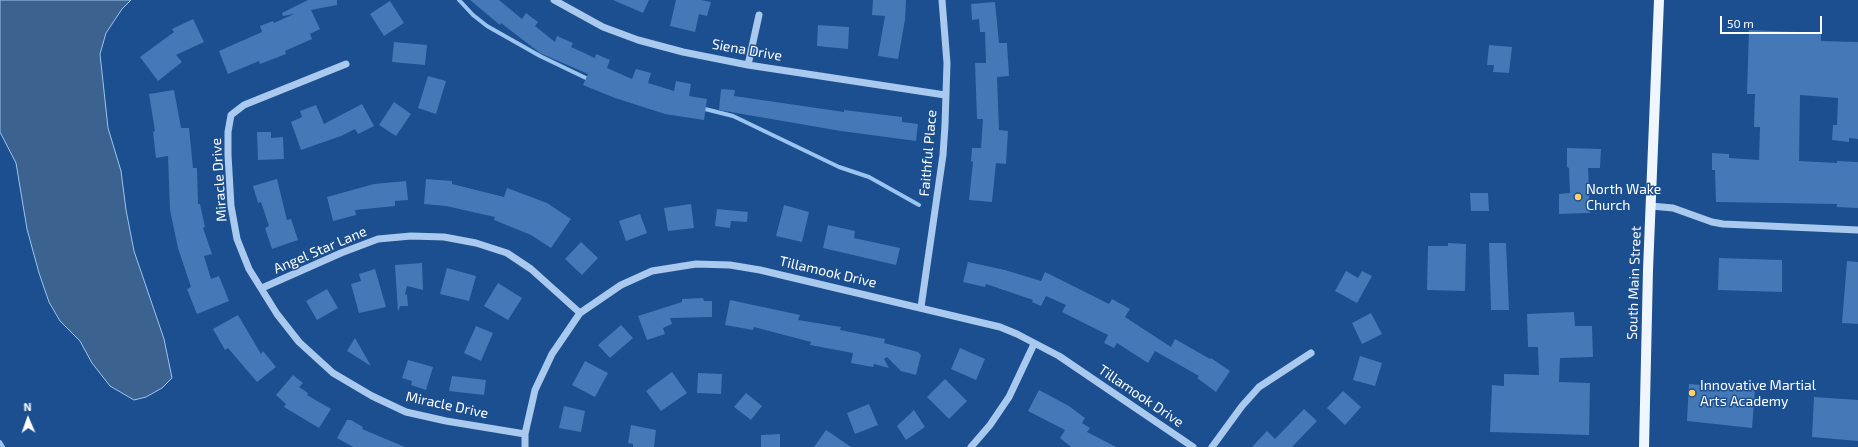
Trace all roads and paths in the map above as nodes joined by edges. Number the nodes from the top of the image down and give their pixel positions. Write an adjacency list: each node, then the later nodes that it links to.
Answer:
1 (554, 0): 6 (street, Siena Drive)
2 (942, 0): 7 (street, Faithful Place)
3 (1659, 0): 8 (main road, South Main Street)
4 (759, 15): 6 (street)
5 (346, 64): 10 (street, Miracle Drive)
6 (748, 65): 7 (street, Siena Drive)
7 (946, 95): 11 (street, Faithful Place)
8 (1651, 206): 9 (street); 20 (main road, South Main Street)
9 (1858, 230)
10 (262, 288): 12 (street, Angel Star Lane); 15 (street, Miracle Drive)
11 (921, 307): 12 (street, Tillamook Drive); 13 (street, Tillamook Drive)
12 (580, 314): 15 (street, Tillamook Drive)
13 (1034, 344): 17 (street); 18 (street, Tillamook Drive)
14 (1311, 353): 19 (street)
15 (525, 434): 16 (street, Tillamook Drive)
16 (525, 447)
17 (971, 447)
18 (1193, 447)
19 (1212, 447)
20 (1644, 447)

